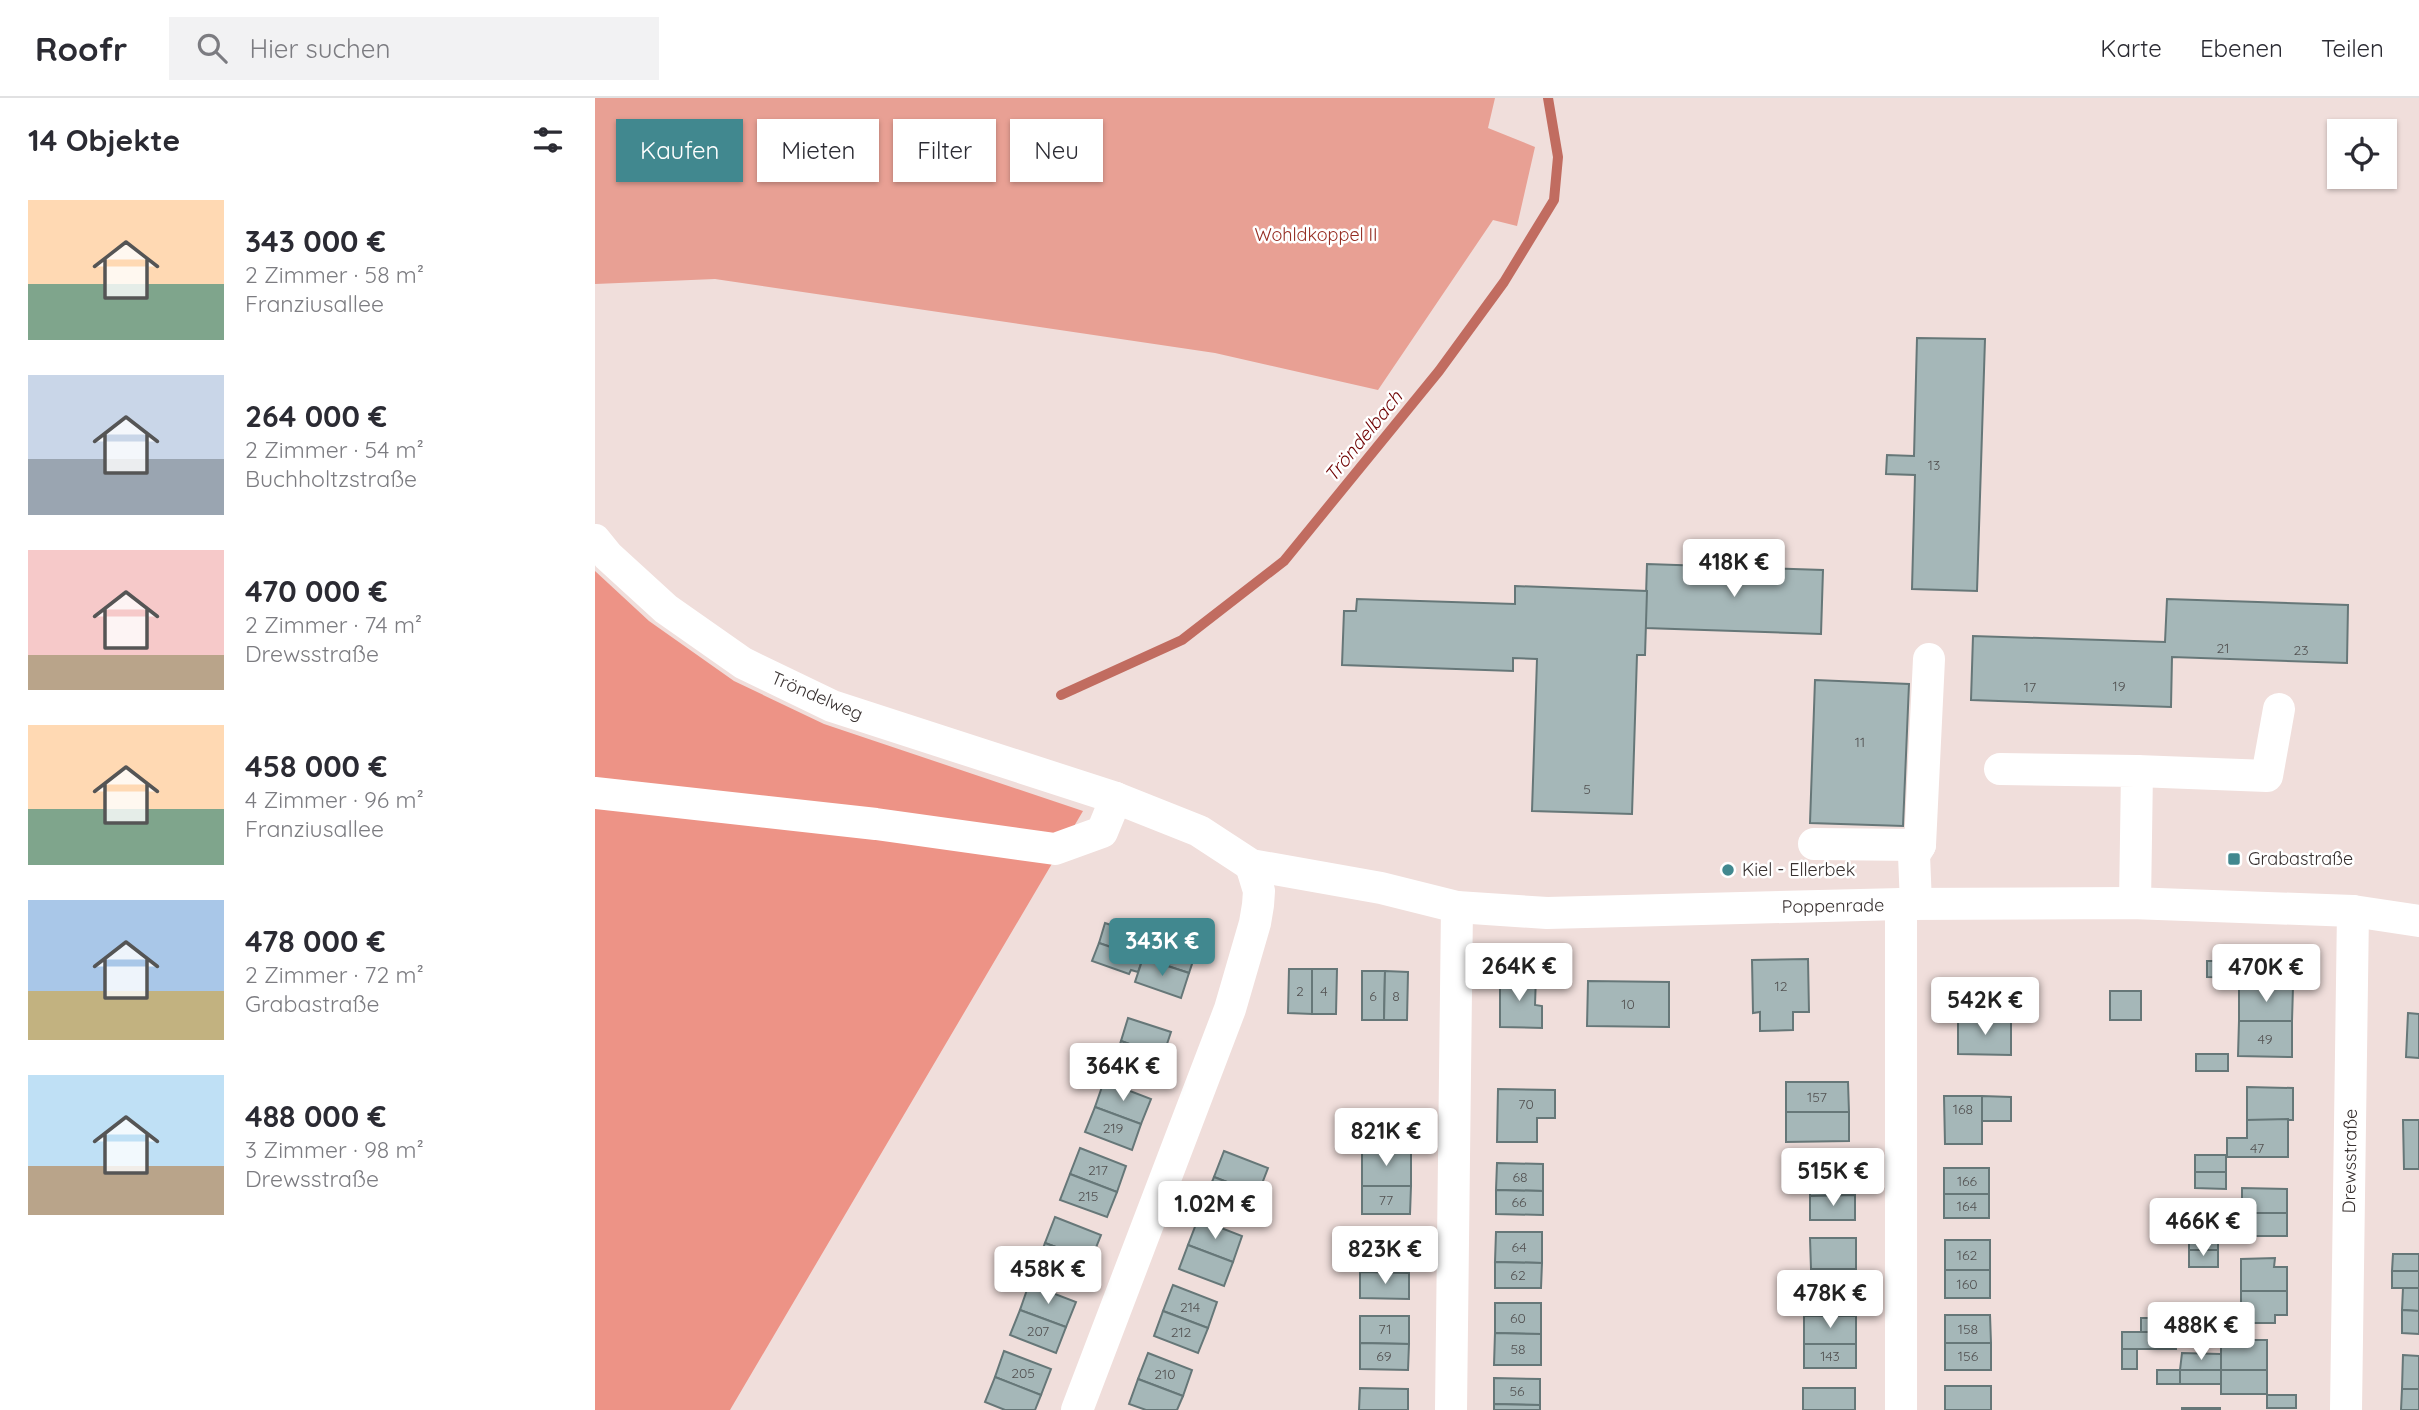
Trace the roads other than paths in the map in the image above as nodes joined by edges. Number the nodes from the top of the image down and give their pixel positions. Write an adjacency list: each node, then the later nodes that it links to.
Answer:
1 (595, 540): 7 (street, Tröndelweg)
2 (1929, 659): 9 (street)
3 (2279, 709): 5 (street)
4 (2000, 769): 5 (street)
5 (2137, 771): 11 (street)
6 (595, 793): 7 (street)
7 (1116, 798): 10 (street, Tröndelweg)
8 (1814, 844): 9 (street)
9 (1920, 845): 12 (street)
10 (1251, 865): 13 (street, Poppenrade); 16 (street)
11 (2135, 903): 12 (street, Poppenrade); 14 (street, Poppenrade)
12 (1908, 904): 13 (street, Poppenrade); 18 (street)
13 (1457, 907): 17 (street)
14 (2353, 911): 15 (street, Poppenrade); 19 (street, Drewsstraße)
15 (2419, 921)
16 (1077, 1410)
17 (1451, 1410)
18 (1901, 1410)
19 (2346, 1410)

